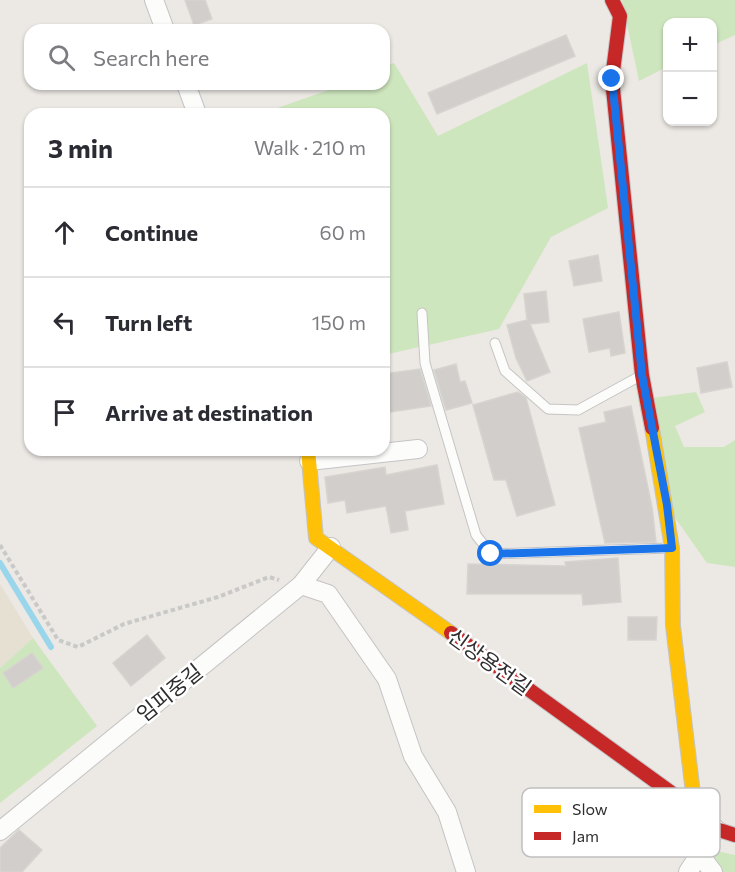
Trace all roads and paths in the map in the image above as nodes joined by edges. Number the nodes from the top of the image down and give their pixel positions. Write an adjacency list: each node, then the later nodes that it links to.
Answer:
1 (154, 0): 3 (street)
2 (612, 0): 8 (street)
3 (163, 24)
4 (188, 90): 5 (street)
5 (195, 108)
6 (422, 313): 14 (lane)
7 (495, 344): 8 (lane)
8 (642, 375): 14 (street)
9 (418, 449): 10 (street)
10 (390, 451)
11 (308, 456): 13 (street, 신상용전길)
12 (0, 544): 15 (path)
13 (332, 547): 15 (street, 임피중길); 16 (street, 신상용전길)
14 (672, 548): 17 (street)
15 (302, 585): 19 (street, 임피중길); 23 (street)
16 (665, 788)
17 (692, 788)
18 (720, 830): 20 (street, 신상용전길)
19 (0, 831)
20 (735, 835)
21 (699, 857): 24 (street)
22 (702, 857): 25 (street)
23 (466, 872)
24 (688, 872)
25 (713, 872)

